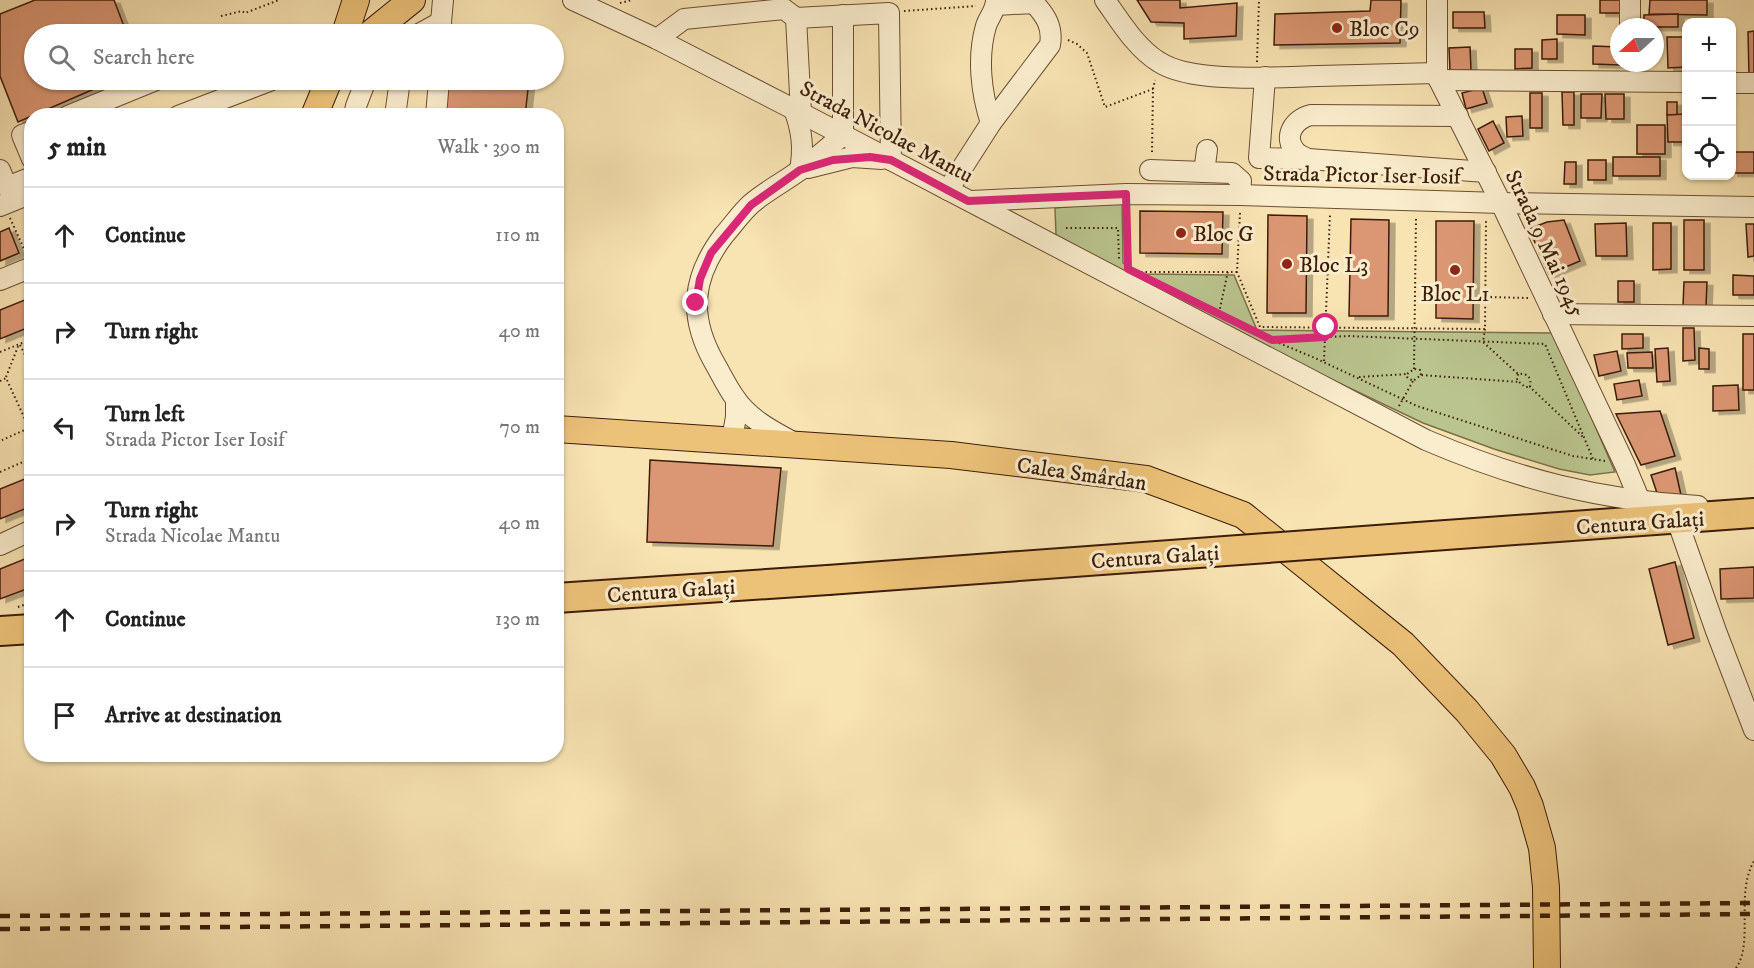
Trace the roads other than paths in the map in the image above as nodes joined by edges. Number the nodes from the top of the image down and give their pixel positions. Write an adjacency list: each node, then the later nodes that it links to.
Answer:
1 (356, 0): 12 (main road)
2 (412, 0): 13 (main road)
3 (443, 0): 14 (street)
4 (573, 0): 15 (street, Strada Nicolae Mantu)
5 (1105, 0): 18 (street)
6 (1437, 0): 17 (street, Strada 9 Mai 1945)
7 (1630, 0): 11 (street)
8 (996, 2): 36 (street); 36 (street)
9 (843, 15): 10 (street); 37 (street); 40 (street)
10 (796, 18): 15 (street); 34 (street)
11 (1630, 18)
12 (348, 24)
13 (382, 24)
14 (442, 24)
15 (657, 39): 34 (street, Strada Nicolae Mantu)
16 (1631, 72): 17 (street); 19 (street)
17 (1438, 76): 18 (street); 35 (street, Strada 9 Mai 1945)
18 (1261, 77): 39 (street)
19 (1682, 81)
20 (1736, 83): 21 (street)
21 (1754, 83)
22 (132, 90): 28 (street)
23 (246, 90): 29 (street)
24 (323, 90): 30 (main road)
25 (362, 90): 31 (street)
26 (399, 90): 32 (street)
27 (438, 90): 33 (street)
28 (88, 108)
29 (199, 108)
30 (313, 108)
31 (356, 108)
32 (396, 108)
33 (437, 108)
34 (798, 111): 37 (street, Strada Nicolae Mantu); 42 (street)
35 (1458, 116): 39 (street); 45 (street, Strada 9 Mai 1945)
36 (991, 123): 47 (street)
37 (843, 135): 40 (street, Strada Nicolae Mantu); 42 (street)
38 (1207, 150): 44 (street)
39 (1308, 159): 45 (street)
40 (891, 160): 42 (street); 47 (street, Strada Nicolae Mantu)
41 (0, 170): 46 (street)
42 (800, 170): 58 (street)
43 (1150, 170): 44 (street)
44 (1204, 172): 48 (street)
45 (1486, 172): 51 (street, Strada 9 Mai 1945)
46 (24, 180)
47 (948, 190): 50 (street, Strada Nicolae Mantu)
48 (1240, 195): 50 (street, Strada Pictor Iser Iosif); 51 (street, Strada Pictor Iser Iosif)
49 (24, 196): 52 (street)
50 (968, 201): 62 (street, Strada Nicolae Mantu)
51 (1494, 202): 53 (street, Strada Pictor Iser Iosif); 56 (street, Strada 9 Mai 1945)
52 (2, 205)
53 (1754, 207)
54 (24, 264): 55 (street)
55 (0, 280)
56 (1549, 306): 57 (street); 62 (street, Strada 9 Mai 1945)
57 (1754, 316)
58 (736, 400): 60 (street); 61 (street)
59 (564, 429): 60 (main road, Calea Smârdan)
60 (732, 439): 61 (main road, Calea Smârdan)
61 (795, 443): 74 (main road, Calea Smârdan)
62 (1640, 501): 63 (street, Strada Nicolae Mantu)
63 (1754, 507)
64 (1754, 513): 65 (highway, Centura Galați)
65 (1677, 520): 68 (highway, Centura Galați, bridge); 73 (street)
66 (24, 534): 67 (street)
67 (0, 545)
68 (564, 597)
69 (24, 630): 70 (highway)
70 (0, 631)
71 (24, 646): 72 (highway)
72 (0, 648)
73 (1754, 730)
74 (1547, 968)

